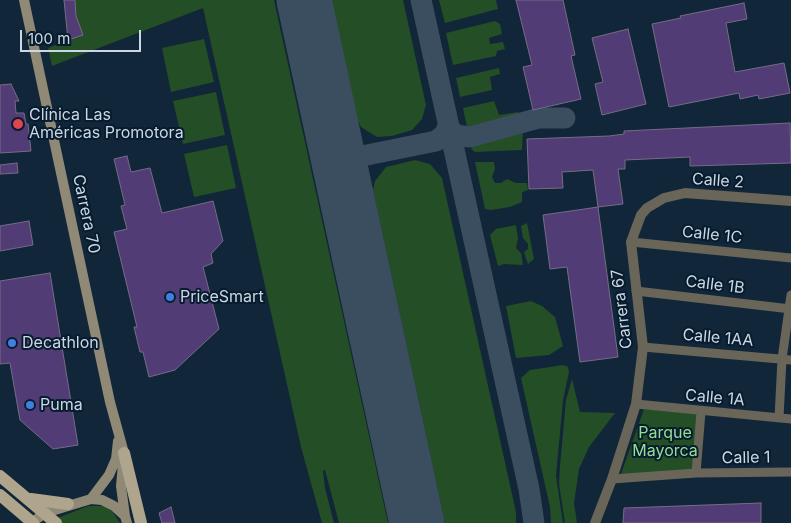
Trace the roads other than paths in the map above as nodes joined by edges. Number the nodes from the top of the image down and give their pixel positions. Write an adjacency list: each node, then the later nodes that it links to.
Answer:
1 (24, 0): 15 (main road, Carrera 70)
2 (791, 201): 3 (street, Calle 2)
3 (647, 208): 4 (street, Carrera 67)
4 (631, 242): 5 (street, Calle 1C); 6 (street, Carrera 67)
5 (791, 258)
6 (636, 291): 8 (street, Calle 1B); 9 (street, Carrera 67)
7 (791, 295): 8 (street)
8 (790, 309): 10 (street)
9 (643, 346): 10 (street, Calle 1AA); 11 (street, Carrera 67)
10 (787, 360): 13 (street)
11 (636, 404): 12 (street, Calle 1A); 20 (street, Carrera 67)
12 (701, 412): 13 (street, Calle 1A); 18 (street)
13 (779, 418): 14 (street, Calle 1A)
14 (791, 419)
15 (118, 435): 16 (main road, Carrera 70); 23 (main road, Carrera 70)
16 (124, 453): 26 (main road, Carrera 70); 29 (main road)
17 (791, 472): 18 (street, Calle 1)
18 (696, 473): 20 (street, Calle 1)
19 (0, 476): 22 (main road)
20 (612, 478): 30 (street, Carrera 67)
21 (0, 495): 27 (main road)
22 (27, 498): 24 (main road); 25 (main road)
23 (91, 499): 24 (main road); 26 (main road)
24 (68, 504): 25 (main road)
25 (45, 513): 27 (main road); 28 (main road)
26 (126, 519)
27 (29, 523)
28 (56, 523)
29 (141, 523)
30 (595, 523)

